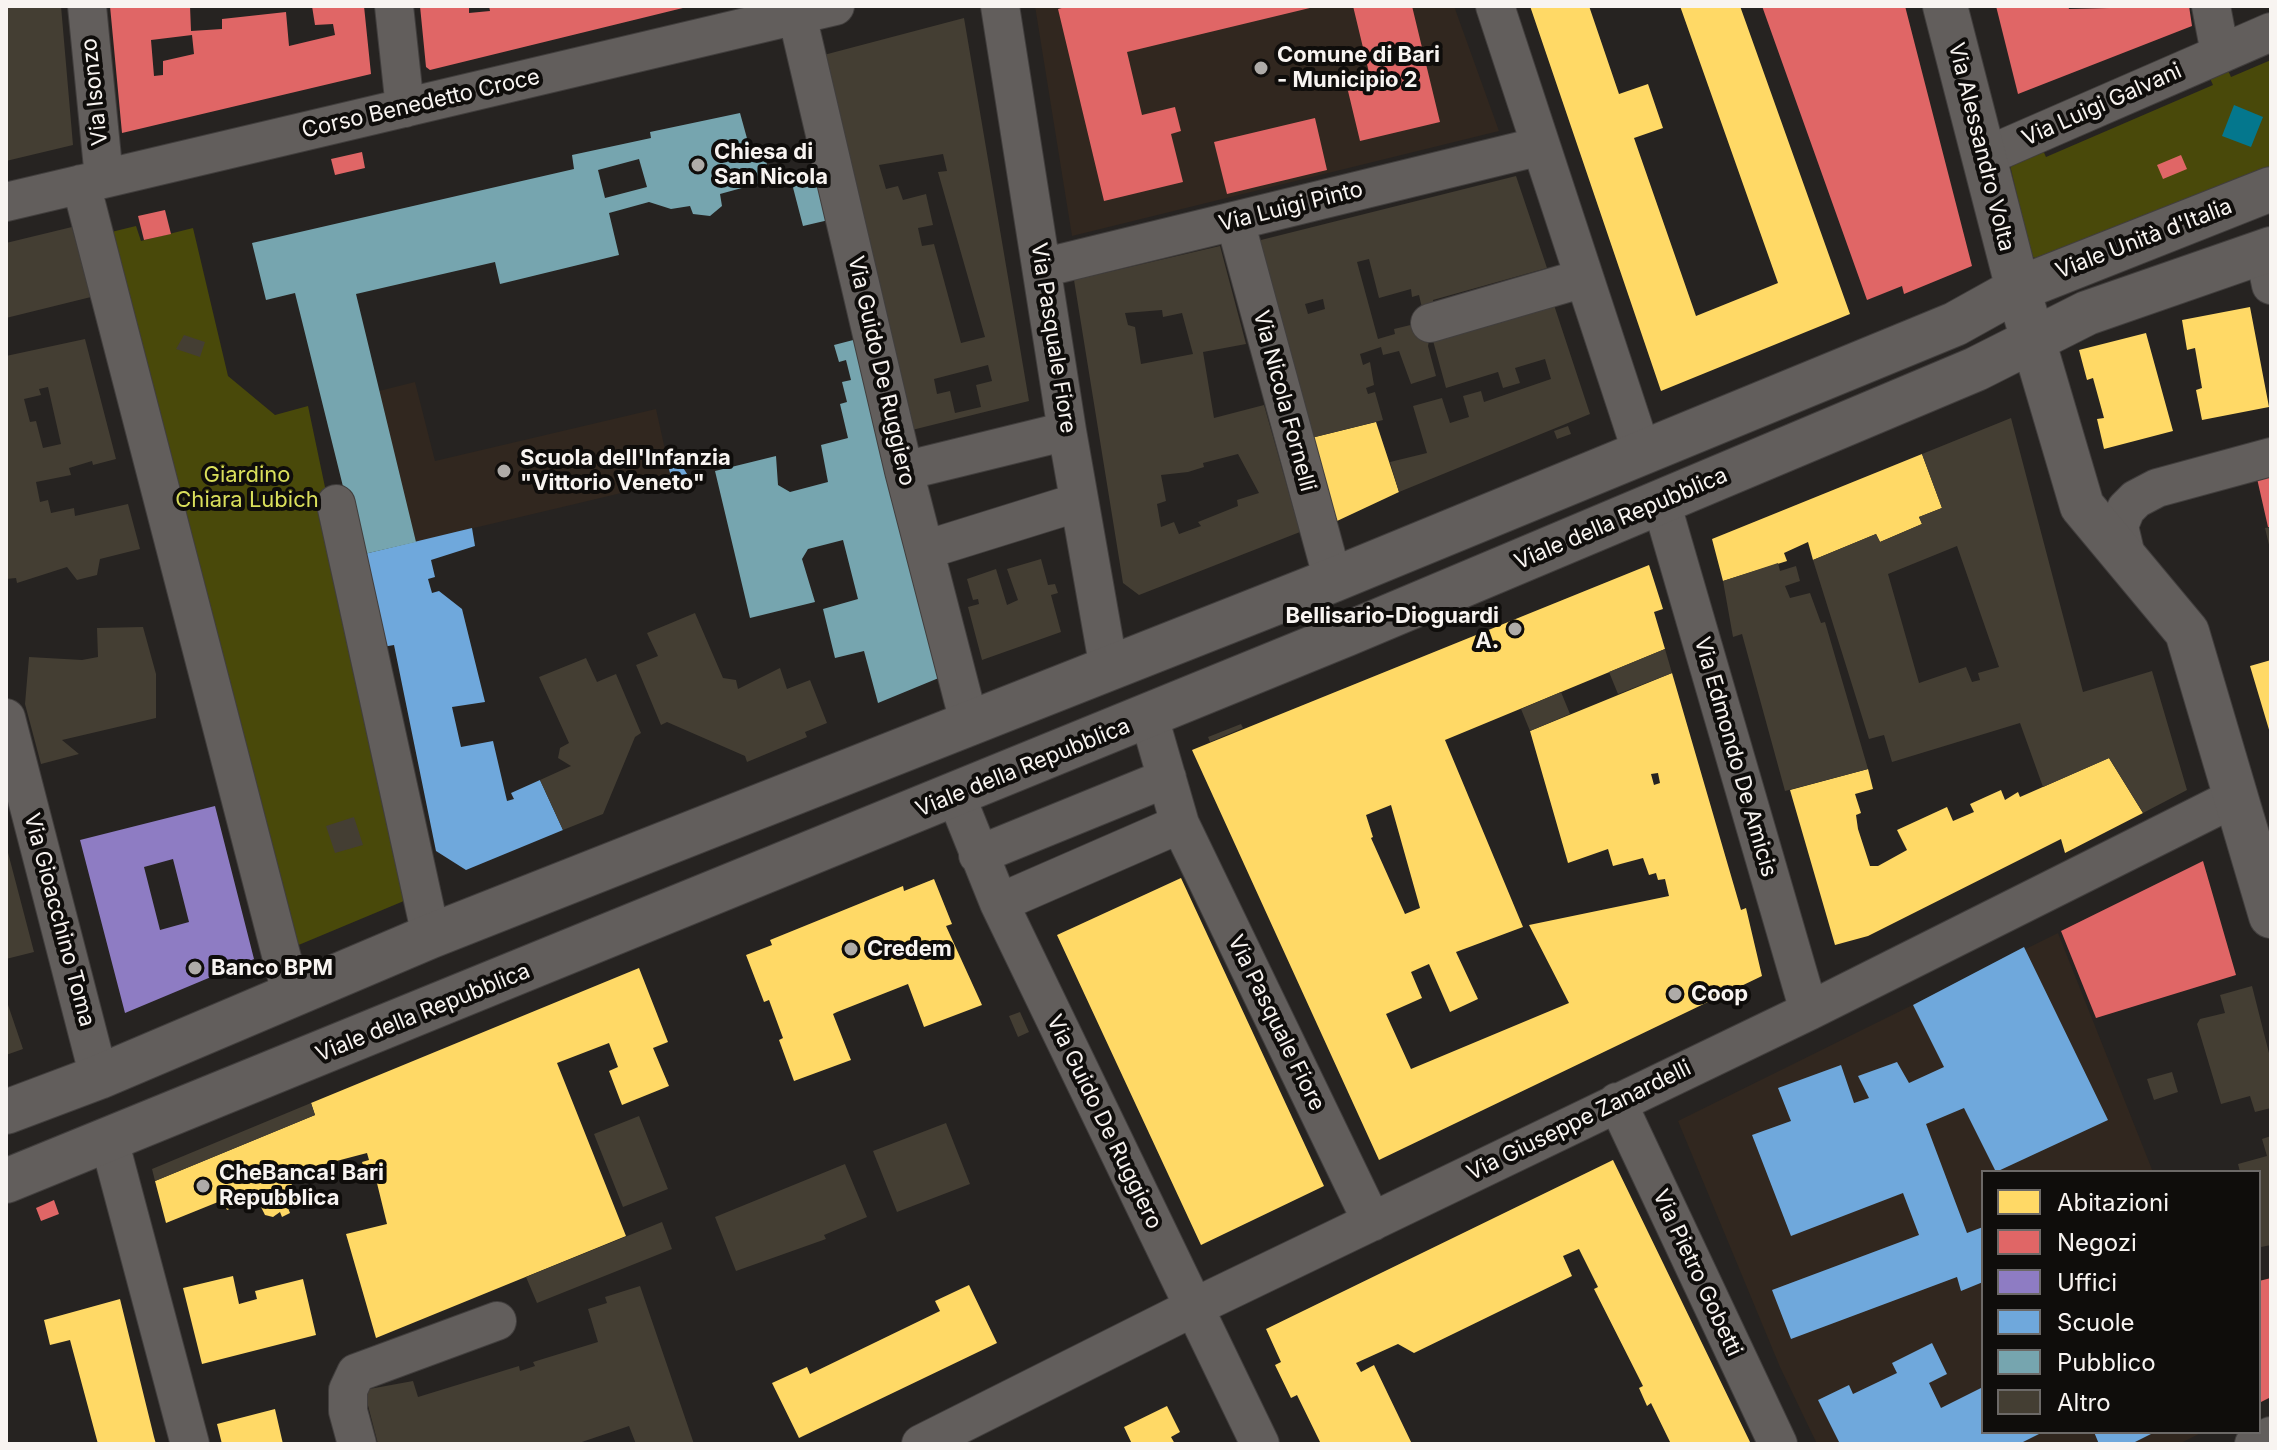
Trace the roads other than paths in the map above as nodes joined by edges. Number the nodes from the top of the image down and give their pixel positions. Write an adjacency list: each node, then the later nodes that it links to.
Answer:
1 (87, 6): 15 (street, Via Isonzo)
2 (394, 6): 12 (street)
3 (835, 6): 8 (street, Corso Benedetto Croce)
4 (1000, 6): 20 (street, Via Pasquale Fiore)
5 (1495, 6): 13 (street)
6 (1945, 6): 14 (main road, Via Alessandro Volta)
7 (2211, 6): 11 (street)
8 (797, 15): 9 (street, Corso Benedetto Croce); 28 (street, Via Guido De Ruggiero)
9 (720, 19): 12 (street, Corso Benedetto Croce)
10 (2271, 32): 11 (street, Via Luigi Galvani)
11 (2220, 53): 14 (street, Via Luigi Galvani)
12 (405, 108): 15 (street, Corso Benedetto Croce)
13 (1541, 146): 18 (street, Via Luigi Pinto); 21 (street)
14 (1984, 157): 22 (main road, Via Alessandro Volta)
15 (92, 181): 17 (street, Corso Benedetto Croce); 48 (street, Via Isonzo)
16 (2271, 189): 22 (main road, Viale Unità d'Italia)
17 (6, 202)
18 (1235, 221): 20 (street, Via Luigi Pinto); 34 (street, Via Nicola Fornelli)
19 (2269, 262): 24 (main road)
20 (1042, 268): 25 (street, Via Pasquale Fiore)
21 (1584, 278): 23 (street); 26 (street)
22 (2018, 289): 24 (main road, Via Alessandro Volta); 26 (main road)
23 (1430, 323)
24 (2034, 340): 30 (main road, Viale della Repubblica); 33 (main road, Via Alessandro Volta)
25 (1067, 431): 28 (street); 29 (street, Via Pasquale Fiore)
26 (1642, 453): 34 (main road)
27 (2271, 457): 33 (street)
28 (904, 471): 32 (street, Via Guido De Ruggiero)
29 (1079, 502): 32 (street); 35 (street, Via Pasquale Fiore)
30 (1661, 502): 36 (main road, Viale della Repubblica); 49 (street, Via Edmondo De Amicis)
31 (336, 504): 47 (street)
32 (925, 550): 38 (street, Via Guido De Ruggiero)
33 (2127, 560): 42 (main road, Via Alessandro Volta)
34 (1333, 580): 35 (main road)
35 (1109, 669): 38 (main road)
36 (1149, 717): 39 (street, Via Pasquale Fiore); 41 (main road, Viale della Repubblica)
37 (6, 718): 40 (street, Via Gioacchino Toma)
38 (970, 726): 47 (main road)
39 (1167, 778): 43 (street, Via Pasquale Fiore); 44 (street)
40 (15, 788): 50 (street, Via Gioacchino Toma)
41 (956, 796): 44 (street, Via Guido De Ruggiero); 53 (main road, Viale della Repubblica)
42 (2236, 797): 46 (main road, Via Alessandro Volta); 49 (street, Via Giuseppe Zanardelli)
43 (1180, 824): 45 (street); 55 (street, Via Pasquale Fiore)
44 (978, 855): 45 (street, Via Guido De Ruggiero)
45 (999, 903): 56 (street, Via Guido De Ruggiero)
46 (2271, 916)
47 (431, 936): 48 (main road)
48 (291, 993): 50 (main road)
49 (1809, 1011): 51 (street, Via Giuseppe Zanardelli)
50 (99, 1077): 52 (main road)
51 (1617, 1102): 55 (street, Via Giuseppe Zanardelli); 63 (street, Via Pietro Gobetti)
52 (6, 1112)
53 (109, 1140): 54 (main road, Viale della Repubblica); 59 (street)
54 (6, 1181)
55 (1372, 1222): 56 (street, Via Giuseppe Zanardelli)
56 (1193, 1308): 61 (street, Via Giuseppe Zanardelli); 62 (street, Via Guido De Ruggiero)
57 (497, 1321): 60 (street)
58 (2271, 1436): 64 (street)
59 (190, 1444)
60 (357, 1444)
61 (921, 1444)
62 (1260, 1444)
63 (1778, 1444)
64 (2254, 1444)

